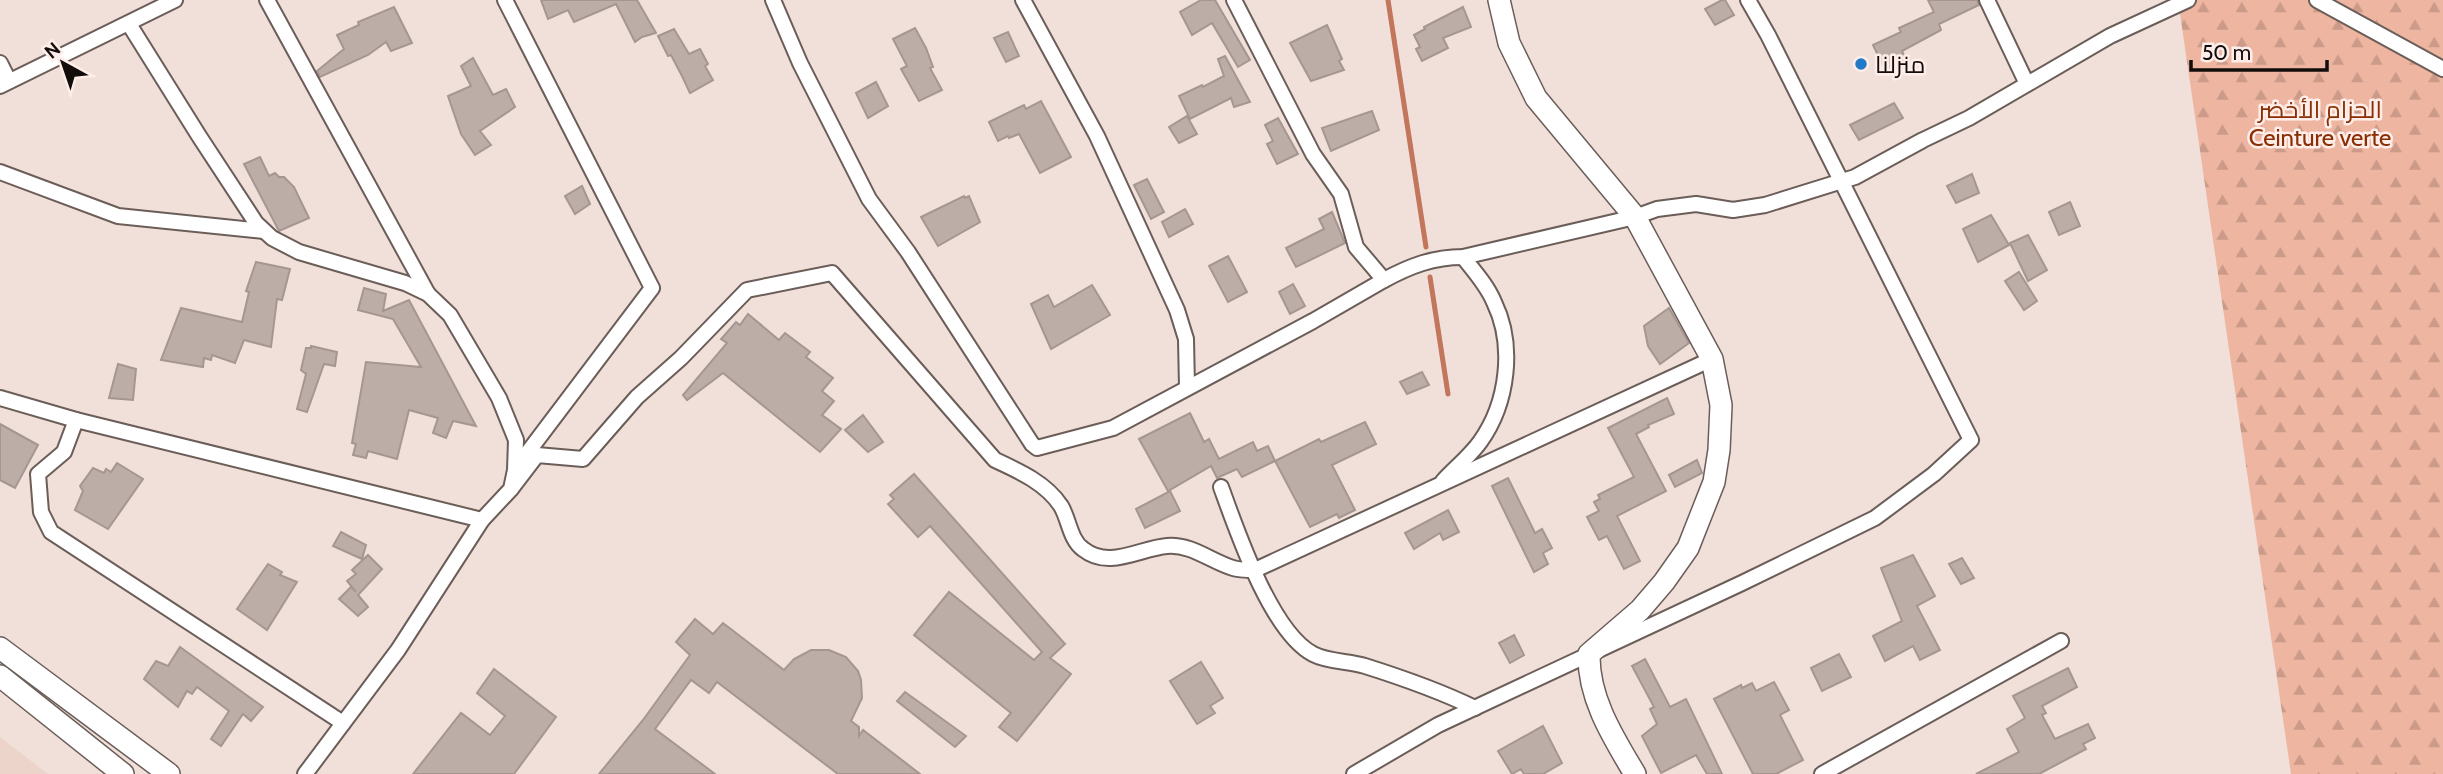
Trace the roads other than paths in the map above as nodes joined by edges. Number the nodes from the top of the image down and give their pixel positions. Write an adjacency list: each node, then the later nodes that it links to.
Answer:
1 (175, 0): 12 (street)
2 (267, 0): 23 (street)
3 (505, 0): 28 (street)
4 (773, 0): 25 (street)
5 (1023, 0): 25 (street)
6 (1234, 0): 22 (street)
7 (1499, 0): 19 (street)
8 (1748, 0): 18 (street)
9 (1987, 0): 16 (street)
10 (2188, 0): 16 (street)
11 (2317, 0): 14 (street)
12 (130, 24): 15 (street); 20 (street)
13 (0, 64): 15 (street)
14 (2443, 69)
15 (5, 84)
16 (2027, 84): 18 (street)
17 (0, 172): 20 (street)
18 (1841, 183): 19 (street); 36 (street)
19 (1635, 217): 21 (street); 24 (street)
20 (264, 231): 23 (street)
21 (1463, 257): 22 (street); 30 (street)
22 (1384, 280): 25 (street)
23 (428, 294): 28 (street)
24 (1712, 359): 30 (street); 36 (street)
25 (1187, 387)
26 (0, 398): 27 (street)
27 (76, 420): 32 (street); 39 (street)
28 (515, 470): 31 (street)
29 (1221, 487): 33 (street)
30 (1437, 487): 33 (street)
31 (511, 489): 32 (street); 33 (street)
32 (482, 520): 39 (street)
33 (1255, 570): 38 (street)
34 (2062, 641): 45 (street)
35 (0, 648): 41 (street)
36 (1589, 654): 38 (street); 44 (street)
37 (0, 676): 40 (street)
38 (1475, 708): 43 (street)
39 (343, 723): 42 (street)
40 (123, 774)
41 (169, 774)
42 (305, 774)
43 (1354, 774)
44 (1635, 774)
45 (1822, 774)

